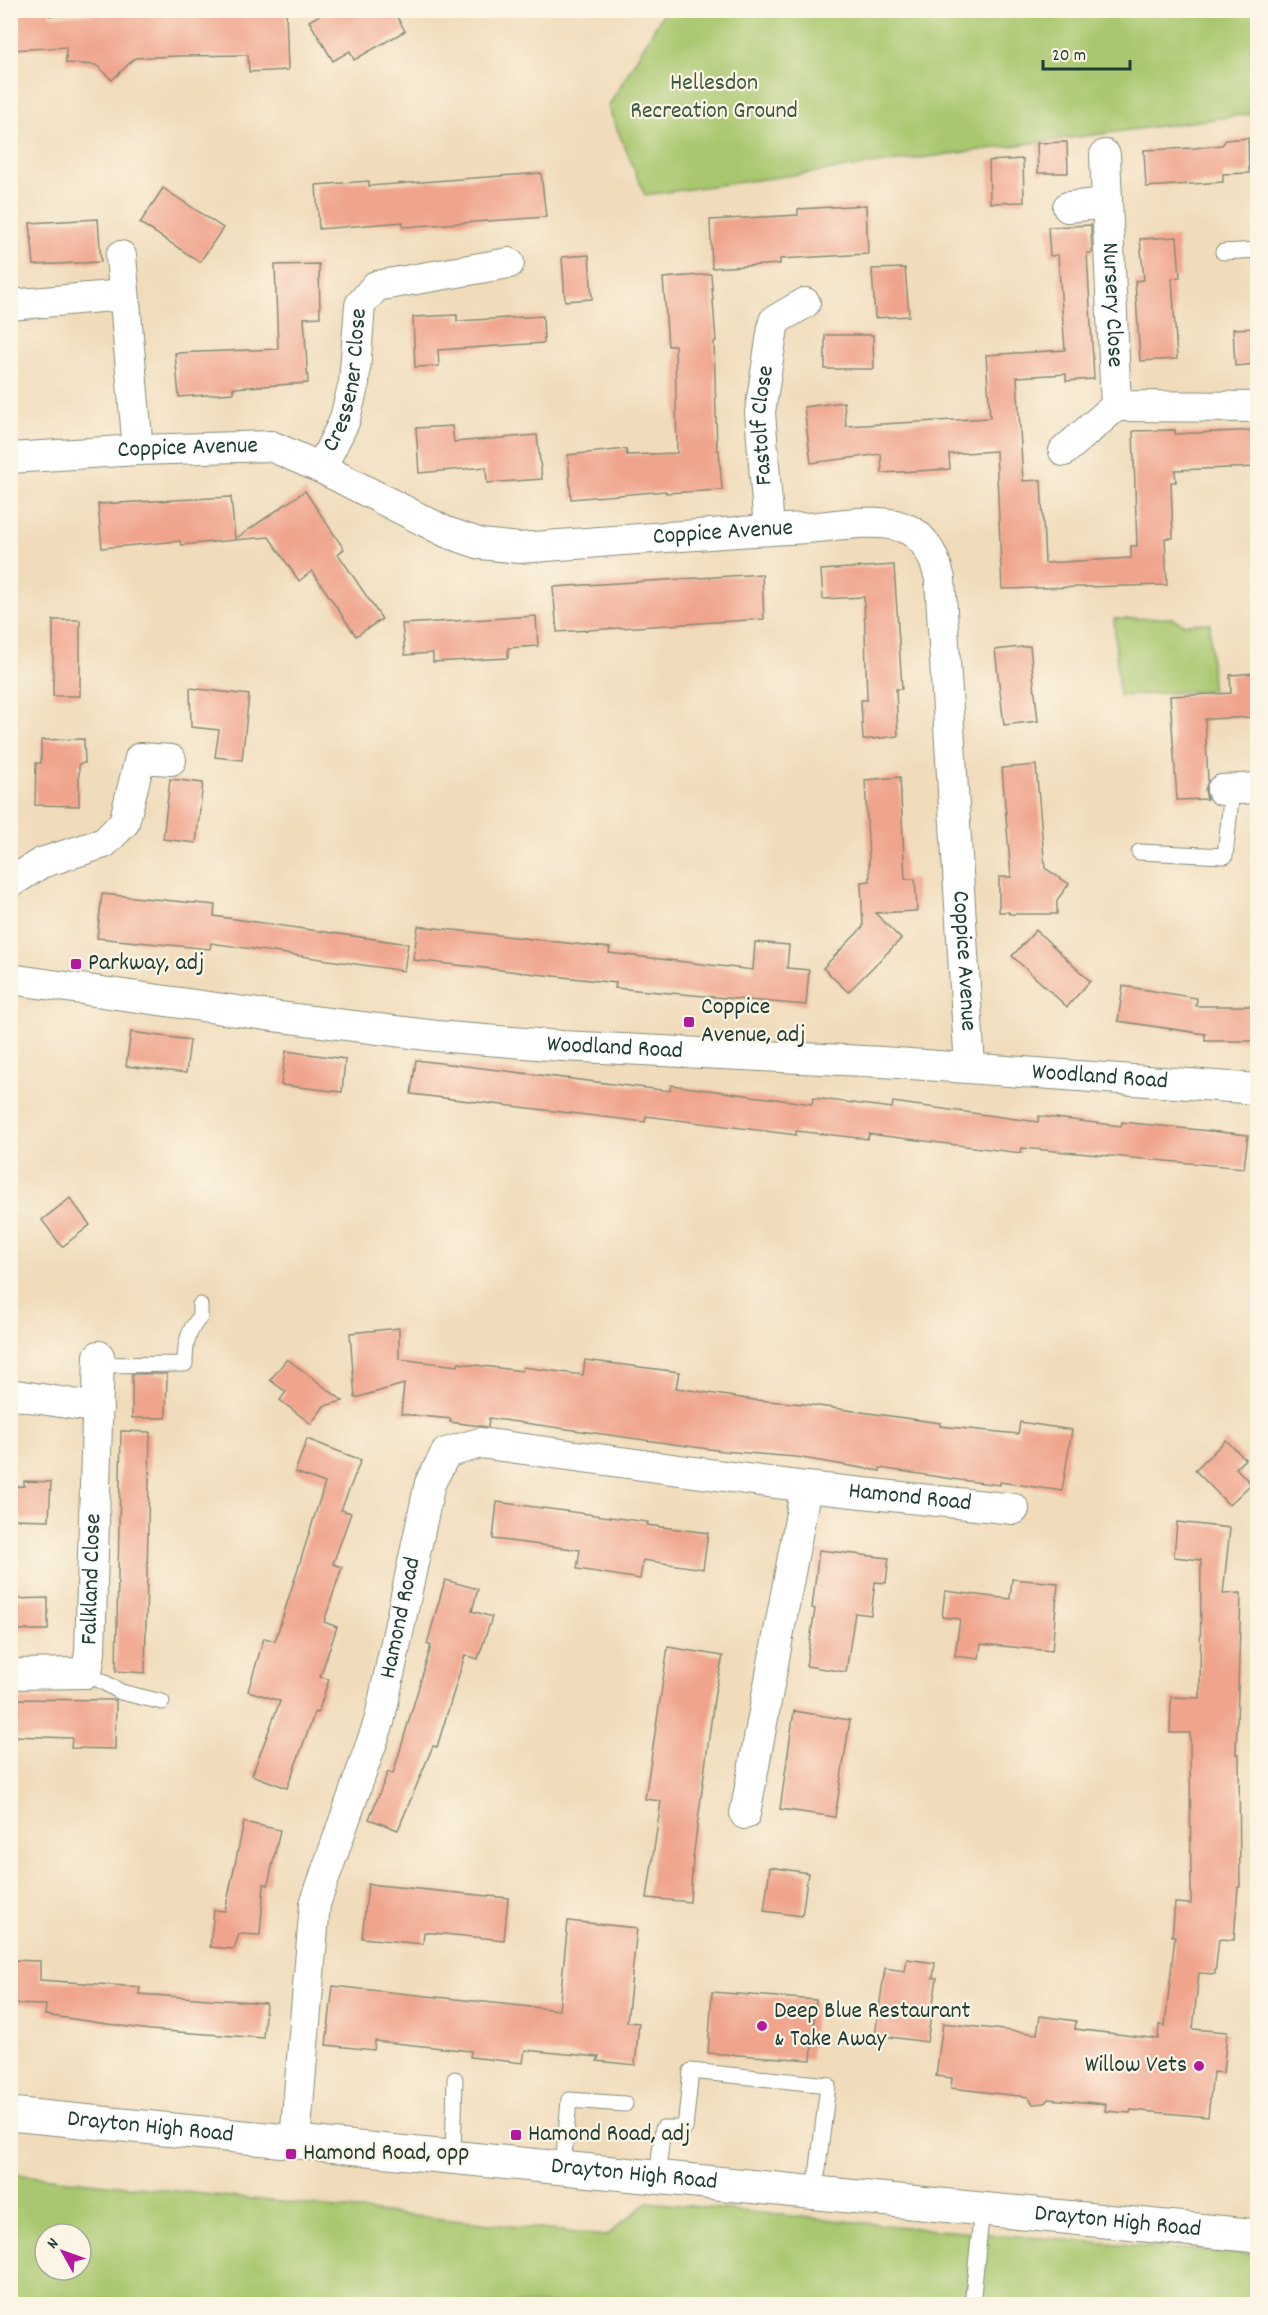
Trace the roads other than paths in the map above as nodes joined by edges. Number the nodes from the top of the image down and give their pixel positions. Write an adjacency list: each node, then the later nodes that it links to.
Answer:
1 (1105, 155): 2 (street, Nursery Close)
2 (1107, 203): 3 (street); 11 (street, Nursery Close)
3 (1068, 207)
4 (1257, 250): 5 (lane)
5 (1223, 252)
6 (121, 256): 8 (street)
7 (508, 262): 16 (street, Cressener Close)
8 (123, 296): 10 (street); 13 (street)
9 (805, 303): 17 (street, Fastolf Close)
10 (10, 305)
11 (1116, 406): 12 (street); 14 (street)
12 (1257, 407)
13 (138, 450): 15 (street, Coppice Avenue); 16 (street, Coppice Avenue)
14 (1064, 451)
15 (10, 458)
16 (321, 468): 17 (street, Coppice Avenue)
17 (770, 530): 23 (street, Coppice Avenue)
18 (171, 760): 21 (street)
19 (1237, 789): 20 (lane)
20 (1139, 852)
21 (10, 882)
22 (10, 979): 23 (street, Woodland Road)
23 (970, 1068): 24 (street, Woodland Road)
24 (1257, 1089)
25 (200, 1305): 26 (lane)
26 (99, 1361): 28 (street, Falkland Close)
27 (10, 1394): 28 (street)
28 (98, 1408): 31 (street, Falkland Close)
29 (806, 1487): 30 (street, Hamond Road); 34 (street); 38 (street, Hamond Road)
30 (1014, 1509)
31 (87, 1673): 32 (street, Falkland Close); 33 (lane)
32 (10, 1674)
33 (162, 1702)
34 (745, 1814)
35 (455, 2079): 39 (lane)
36 (625, 2104): 40 (lane)
37 (10, 2114): 38 (main road, Drayton High Road)
38 (295, 2141): 39 (main road, Drayton High Road)
39 (453, 2156): 40 (main road, Drayton High Road)
40 (563, 2167): 41 (main road, Drayton High Road)
41 (657, 2177): 42 (main road, Drayton High Road); 42 (lane)
42 (815, 2193): 43 (main road, Drayton High Road)
43 (982, 2209): 44 (main road, Drayton High Road); 45 (lane)
44 (1257, 2236)
45 (973, 2295)

